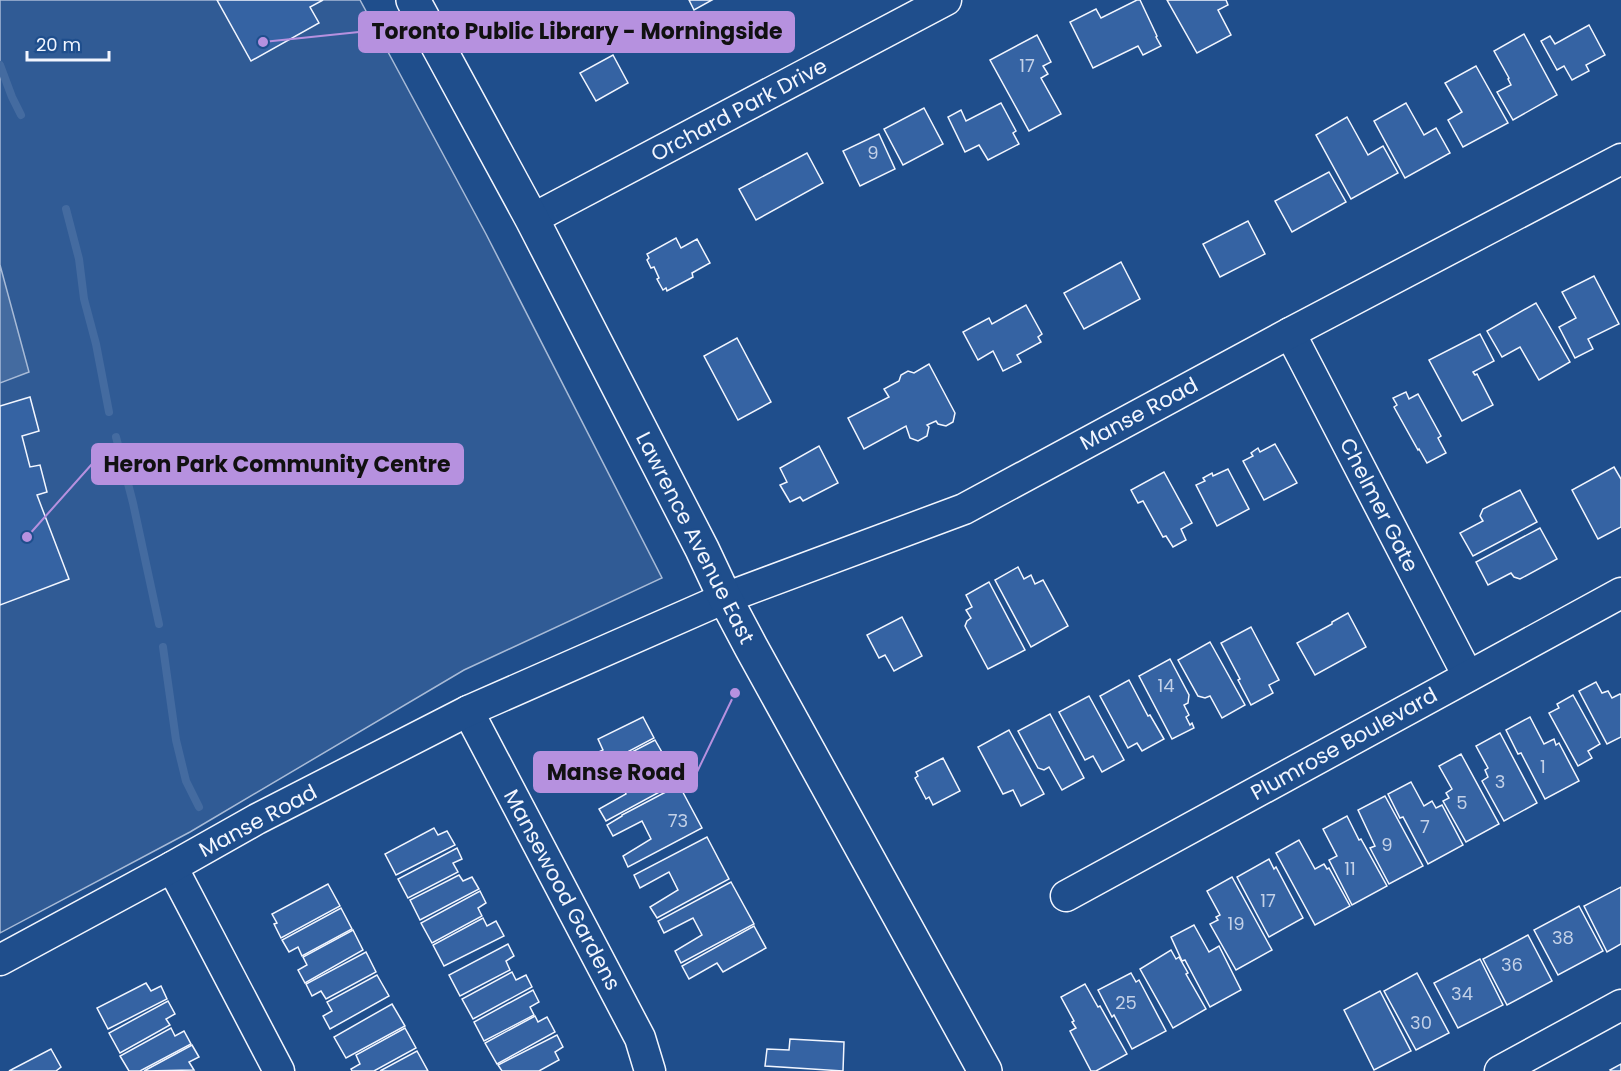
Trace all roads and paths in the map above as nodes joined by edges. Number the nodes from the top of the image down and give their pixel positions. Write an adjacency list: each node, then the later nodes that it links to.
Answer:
1 (413, 0): 4 (main road, Lawrence Avenue East)
2 (946, 0): 4 (street, Orchard Park Drive)
3 (1621, 159): 5 (street, Manse Road)
4 (532, 219): 7 (main road, Lawrence Avenue East)
5 (1290, 333): 7 (street, Manse Road); 8 (street, Chelmer Gate)
6 (1621, 593): 8 (street, Plumrose Boulevard)
7 (725, 598): 9 (street, Manse Road); 16 (main road, Lawrence Avenue East)
8 (1468, 676): 11 (street, Plumrose Boulevard)
9 (468, 711): 10 (street, Manse Road); 15 (street, Mansewood Gardens)
10 (172, 867): 12 (street, Manse Road); 14 (street)
11 (1066, 896)
12 (0, 960)
13 (1621, 1005): 17 (street)
14 (279, 1071)
15 (650, 1071)
16 (985, 1071)
17 (1500, 1071)

